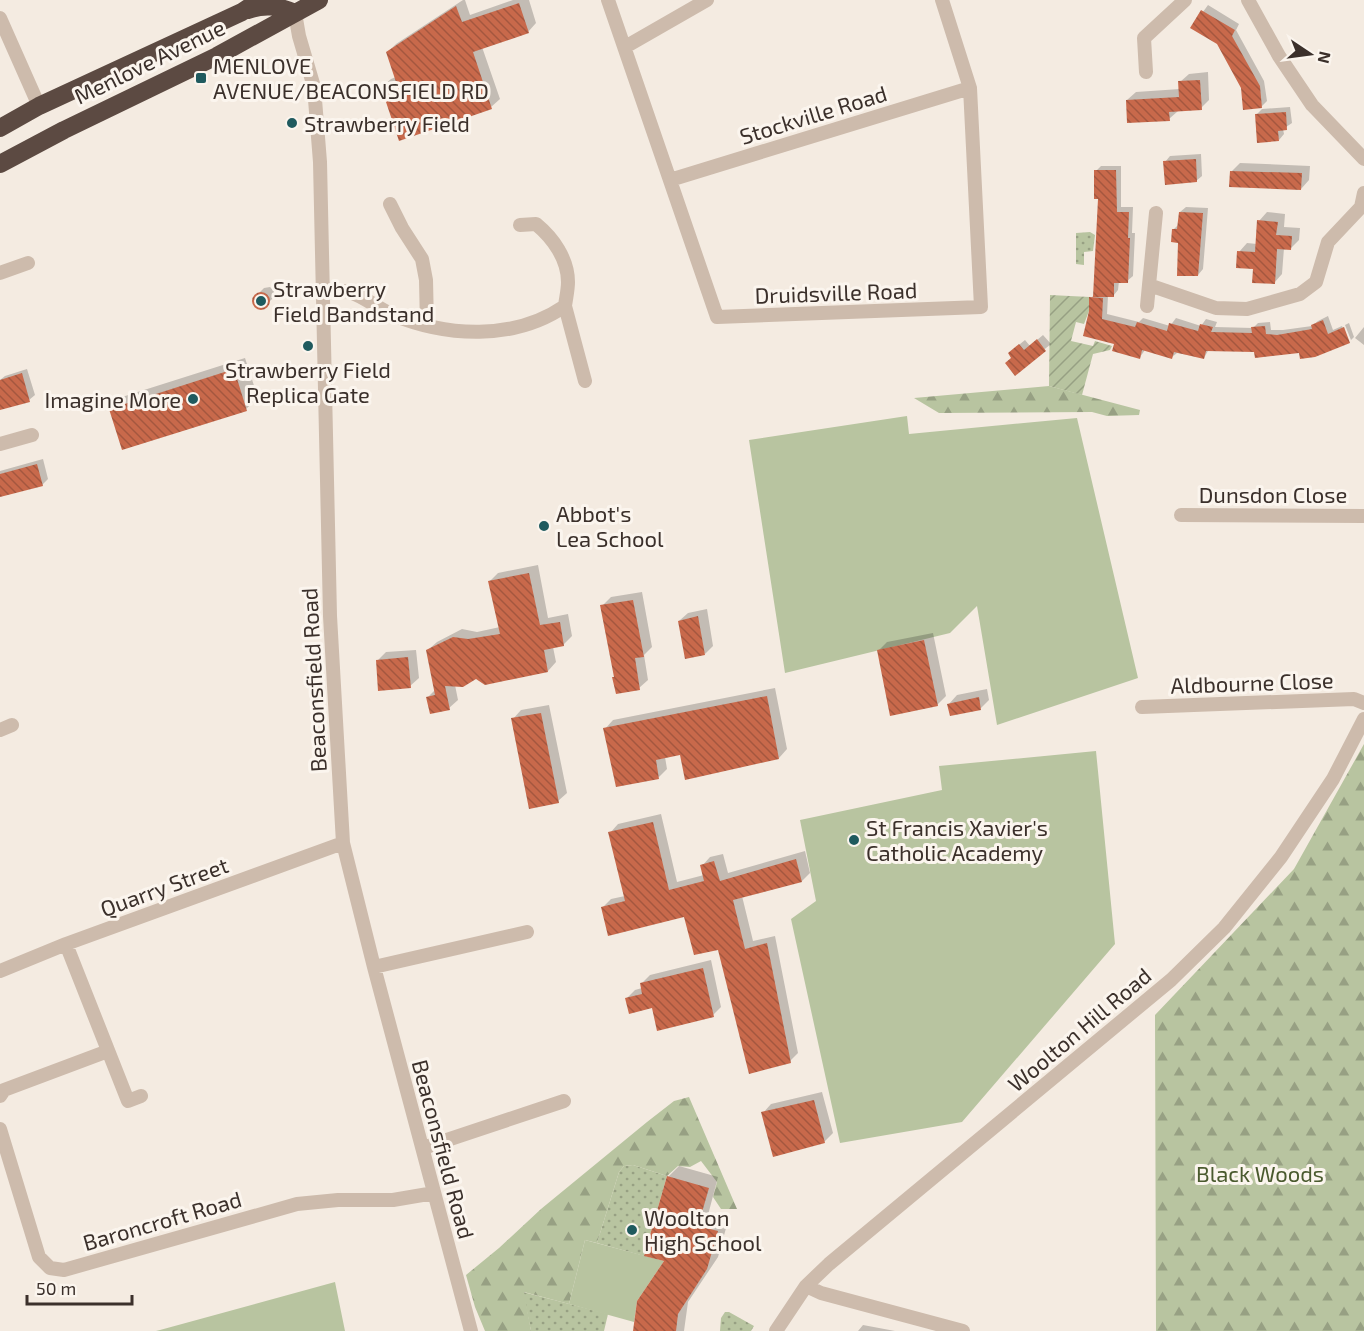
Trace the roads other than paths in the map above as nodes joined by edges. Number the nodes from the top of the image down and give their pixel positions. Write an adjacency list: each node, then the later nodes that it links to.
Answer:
1 (260, 0): 10 (highway, Menlove Avenue)
2 (309, 0): 9 (highway)
3 (319, 0): 9 (highway, Menlove Avenue)
4 (609, 0): 12 (street, Druidsville Road)
5 (707, 0): 12 (street)
6 (942, 0): 14 (street, Druidsville Road)
7 (1185, 0): 13 (street)
8 (1248, 0): 17 (street)
9 (293, 7): 10 (highway); 18 (highway, Menlove Avenue); 27 (street, Beaconsfield Road)
10 (242, 12): 15 (highway, Menlove Avenue)
11 (0, 18): 15 (street)
12 (625, 47): 19 (street, Druidsville Road)
13 (1146, 72)
14 (970, 88): 19 (street, Stockville Road); 19 (street, Druidsville Road)
15 (39, 106): 16 (highway, Menlove Avenue)
16 (0, 128)
17 (1364, 159)
18 (0, 164)
19 (670, 180)
20 (1364, 193): 26 (street)
21 (390, 204): 30 (street)
22 (1156, 213): 26 (street)
23 (520, 225): 28 (street)
24 (28, 263): 25 (street)
25 (0, 273)
26 (1149, 285): 29 (street)
27 (322, 291): 30 (street); 39 (street, Beaconsfield Road)
28 (565, 306): 30 (street); 31 (street)
29 (1147, 306)
30 (427, 326)
31 (585, 381)
32 (32, 435): 33 (street)
33 (0, 444)
34 (1181, 515): 35 (street, Dunsdon Close)
35 (1364, 516)
36 (1364, 702): 37 (street, Aldbourne Close)
37 (1142, 707)
38 (1364, 719): 51 (street, Woolton Hill Road)
39 (343, 843): 41 (street, Quarry Street); 42 (street, Beaconsfield Road)
40 (527, 932): 42 (street)
41 (66, 944): 43 (street, Quarry Street); 44 (street)
42 (374, 967): 49 (street, Beaconsfield Road)
43 (0, 971)
44 (108, 1051): 45 (street); 46 (street)
45 (0, 1096)
46 (128, 1101)
47 (564, 1101): 49 (street)
48 (0, 1129): 50 (street, Baroncroft Road)
49 (423, 1148): 50 (street, Beaconsfield Road)
50 (434, 1193): 52 (street, Beaconsfield Road)
51 (806, 1286): 53 (street, Woolton Hill Road); 54 (street)
52 (471, 1331)
53 (776, 1331)
54 (963, 1331)

